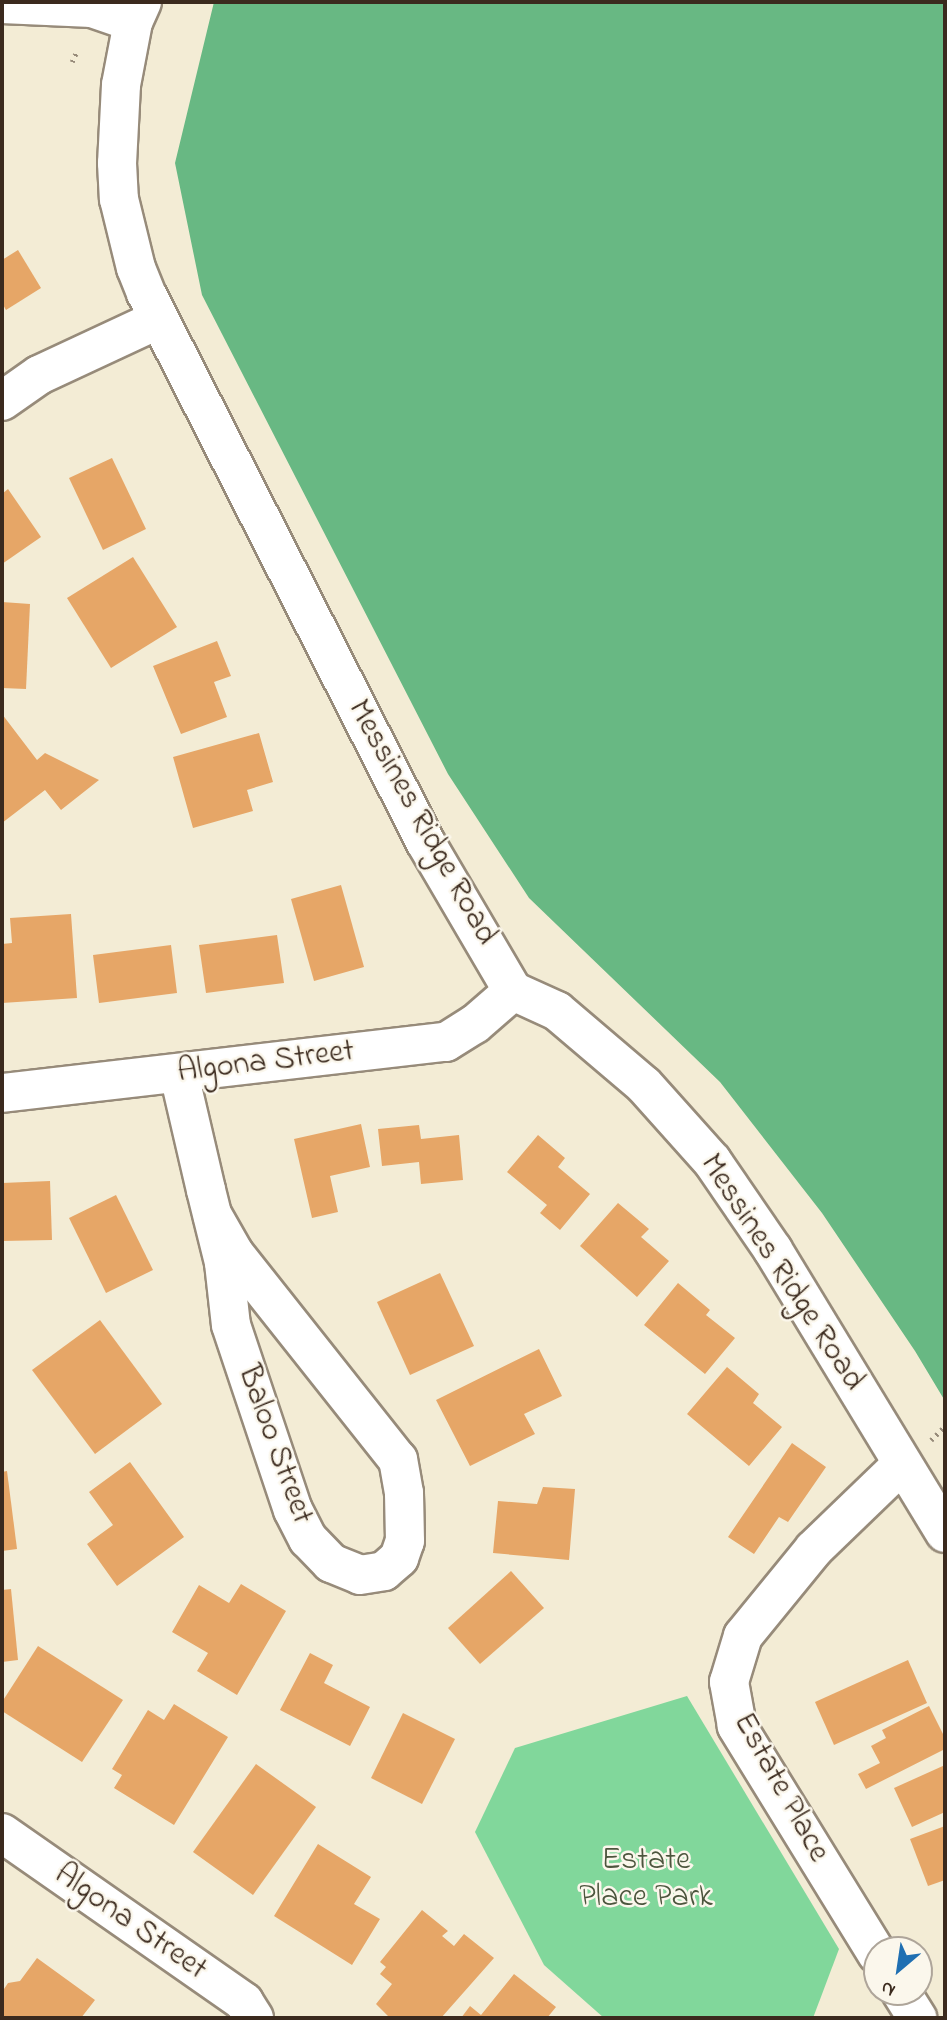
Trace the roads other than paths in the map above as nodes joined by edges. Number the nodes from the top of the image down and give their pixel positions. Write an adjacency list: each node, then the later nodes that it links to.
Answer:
1 (2, 4): 2 (street)
2 (137, 12): 3 (street, Messines Ridge Road)
3 (159, 319): 4 (street); 7 (street, Messines Ridge Road)
4 (39, 375): 5 (street); 6 (street)
5 (2, 386)
6 (2, 401)
7 (513, 991): 8 (street, Algona Street); 11 (street, Messines Ridge Road)
8 (179, 1074): 9 (street, Algona Street); 10 (street, Baloo Street)
9 (2, 1093)
10 (213, 1216): 10 (street, Baloo Street)
11 (902, 1464): 12 (street, Messines Ridge Road); 14 (street, Estate Place)
12 (945, 1533)
13 (2, 1833): 15 (street, Algona Street)
14 (866, 1936)
15 (254, 2018)

